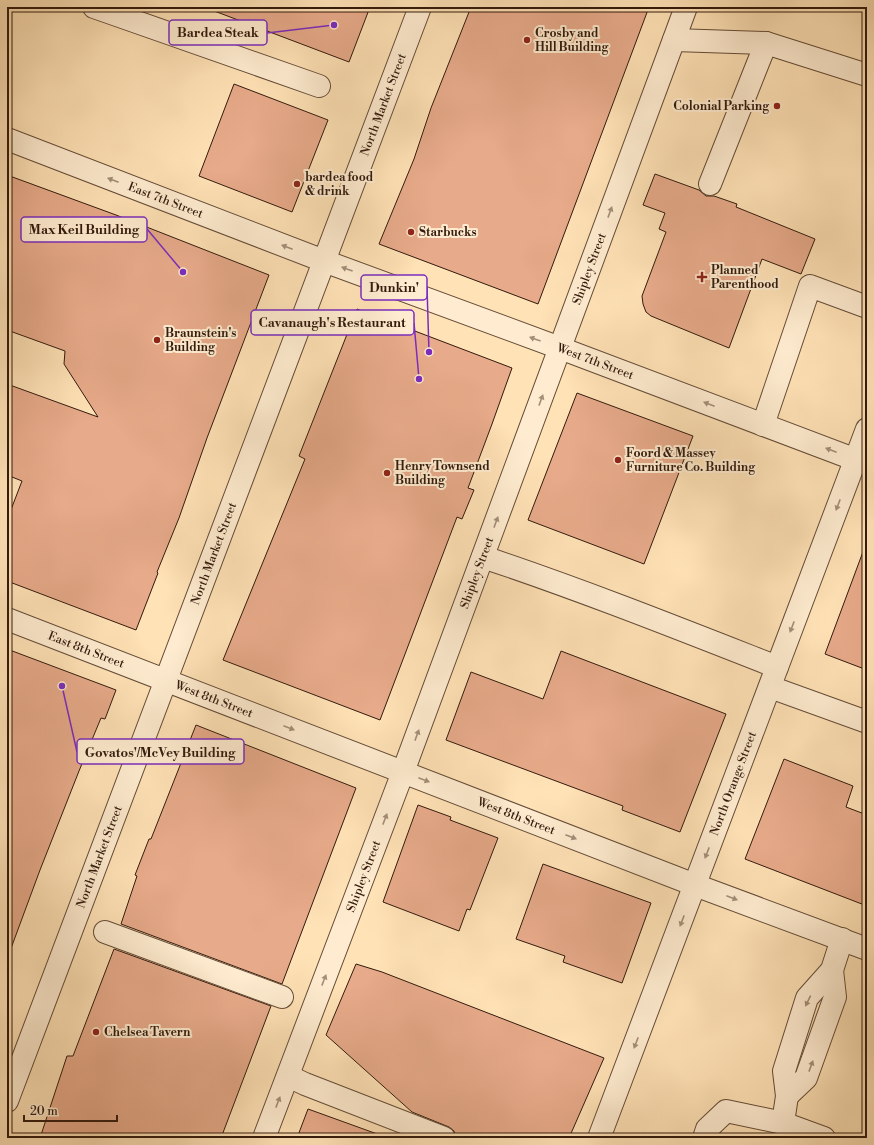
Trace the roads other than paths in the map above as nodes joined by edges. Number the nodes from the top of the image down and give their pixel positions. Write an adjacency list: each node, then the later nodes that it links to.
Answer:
1 (94, 7): 7 (street)
2 (420, 7): 10 (street, North Market Street)
3 (686, 7): 4 (street, Shipley Street)
4 (674, 40): 5 (street); 12 (street, Shipley Street, one-way to 4)
5 (766, 43): 6 (street); 9 (street)
6 (867, 75)
7 (319, 86)
8 (7, 139): 10 (street, East 7th Street, one-way to 8)
9 (710, 184)
10 (324, 261): 12 (street, West 7th Street, one-way to 10); 19 (street, North Market Street)
11 (867, 307): 13 (street)
12 (560, 348): 13 (street, West 7th Street, one-way to 12); 16 (street, Shipley Street, one-way to 12)
13 (763, 425): 15 (street, West 7th Street, one-way to 13)
14 (867, 429): 15 (street, North Orange Street)
15 (861, 462): 18 (street, North Orange Street, one-way to 18)
16 (483, 557): 18 (street); 22 (street, Shipley Street, one-way to 16)
17 (7, 619): 19 (street, East 8th Street)
18 (777, 667): 20 (street, North Orange Street)
19 (166, 680): 22 (street, West 8th Street, one-way to 22); 29 (street, North Market Street)
20 (770, 687): 21 (street); 23 (street, North Orange Street, one-way to 23)
21 (867, 722)
22 (403, 772): 23 (street, West 8th Street, one-way to 23); 28 (street, Shipley Street, one-way to 22)
23 (695, 885): 25 (street, West 8th Street, one-way to 25); 33 (street, North Orange Street, one-way to 33)
24 (105, 932): 27 (street)
25 (842, 940): 26 (street, West 8th Street); 30 (street)
26 (867, 949)
27 (282, 997)
28 (288, 1076): 31 (street, Shipley Street, one-way to 28); 32 (street)
29 (7, 1101)
30 (782, 1123): 34 (street); 35 (street)
31 (264, 1138)
32 (444, 1138)
33 (599, 1138)
34 (704, 1138)
35 (824, 1138)

